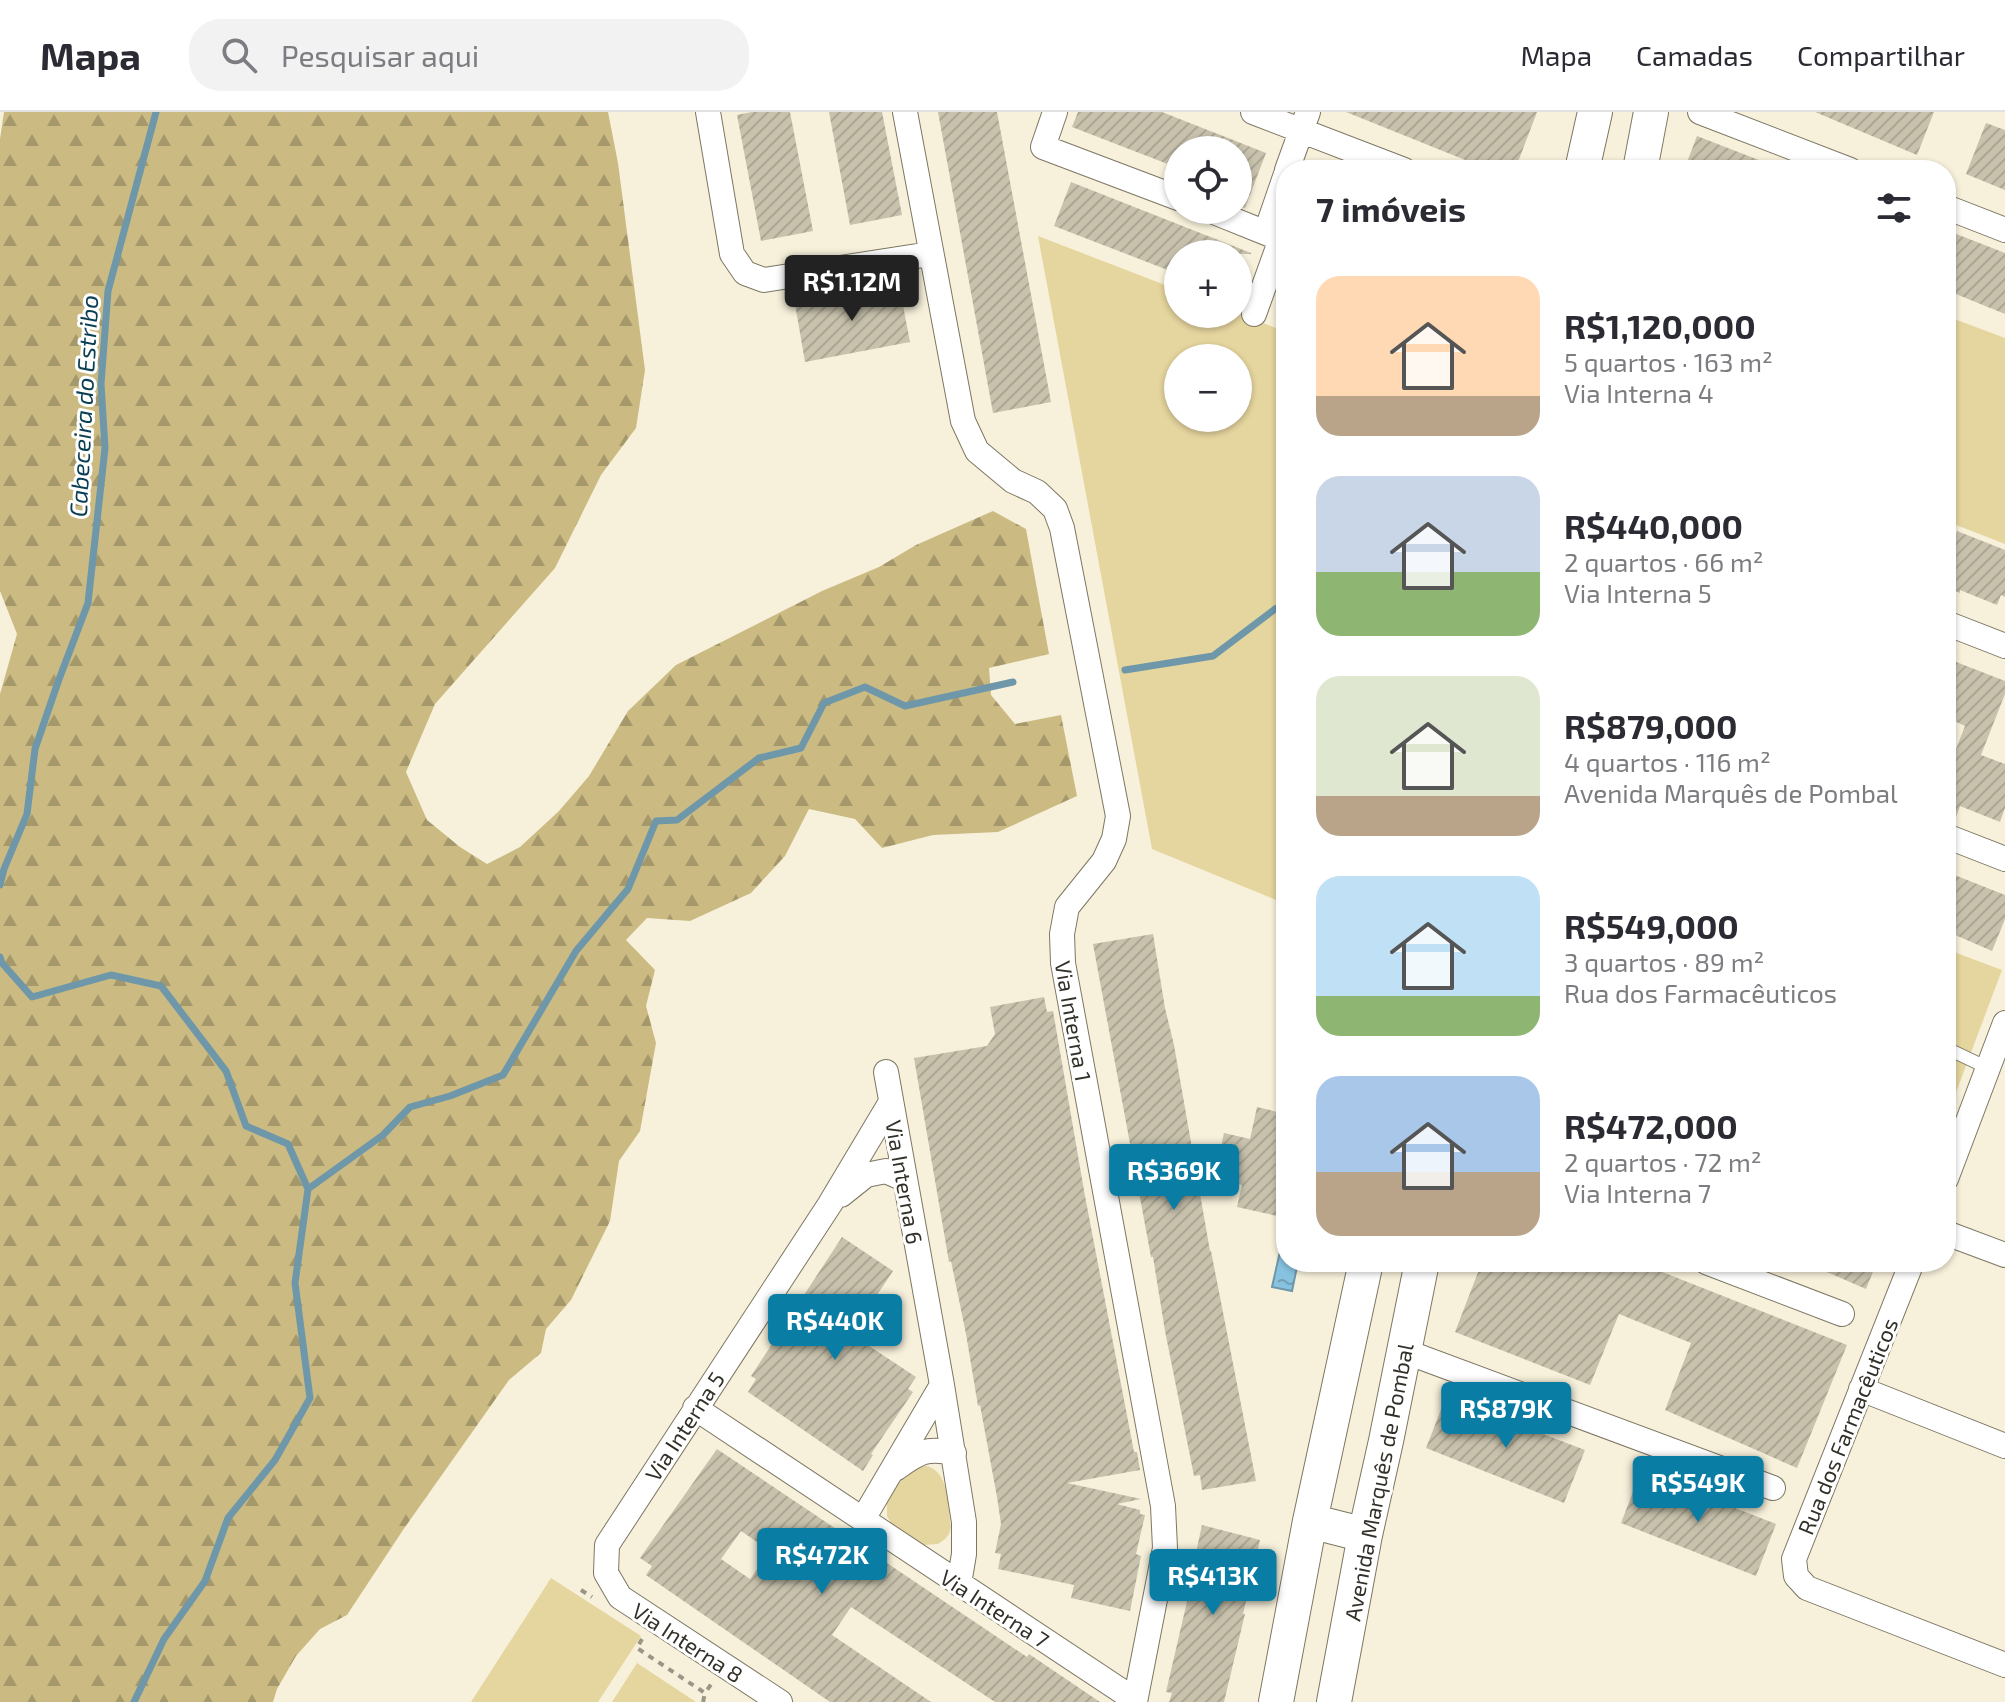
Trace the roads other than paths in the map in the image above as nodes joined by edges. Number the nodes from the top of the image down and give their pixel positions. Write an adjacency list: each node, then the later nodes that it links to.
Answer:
1 (708, 112): 20 (street)
2 (905, 112): 20 (street, Via Interna 1)
3 (1055, 112): 14 (street)
4 (1253, 112): 8 (street)
5 (1651, 112): 12 (main road)
6 (1700, 112): 13 (street)
7 (1591, 113): 11 (main road)
8 (1305, 121): 9 (street); 10 (street)
9 (1291, 160)
10 (1384, 160)
11 (1584, 160)
12 (1642, 160)
13 (1824, 160)
14 (1164, 193)
15 (1956, 211): 17 (street)
16 (1244, 224): 18 (street)
17 (2005, 230)
18 (1276, 237)
19 (1276, 240): 21 (street)
20 (930, 254): 55 (street, Via Interna 1)
21 (1254, 314)
22 (1956, 627): 23 (street)
23 (2005, 646)
24 (1956, 840): 25 (street)
25 (2005, 859)
26 (2005, 1023): 28 (street)
27 (1956, 1053): 28 (lane)
28 (1997, 1071): 31 (street)
29 (886, 1072): 30 (street, Via Interna 6)
30 (891, 1102): 32 (street, Via Interna 6); 33 (street, Via Interna 5)
31 (1956, 1141)
32 (904, 1179): 33 (street, Via Interna 5); 42 (street, Via Interna 6)
33 (830, 1204): 44 (street, Via Interna 5)
34 (1956, 1237): 35 (street)
35 (2005, 1255)
36 (1364, 1272): 50 (main road)
37 (1420, 1272): 41 (main road, Avenida Marquês de Pombal)
38 (1732, 1272): 40 (street)
39 (1908, 1272): 43 (street, Rua dos Farmacêuticos)
40 (1842, 1314)
41 (1404, 1351): 48 (street); 51 (main road, Avenida Marquês de Pombal)
42 (942, 1385): 46 (street, Via Interna 6); 47 (street)
43 (1861, 1389): 45 (street); 54 (street, Rua dos Farmacêuticos)
44 (695, 1408): 49 (street, Via Interna 7); 52 (street, Via Interna 5)
45 (2005, 1446)
46 (954, 1453): 47 (street); 53 (street, Via Interna 6)
47 (889, 1472): 49 (street)
48 (1773, 1488)
49 (863, 1519): 53 (street, Via Interna 7)
50 (1310, 1521): 51 (main road); 57 (main road)
51 (1365, 1535): 58 (main road, Avenida Marquês de Pombal)
52 (606, 1573): 56 (street, Via Interna 8)
53 (959, 1584): 55 (street, Via Interna 7)
54 (2005, 1665)
55 (1135, 1701)
56 (780, 1702)
57 (1276, 1702)
58 (1334, 1702)

